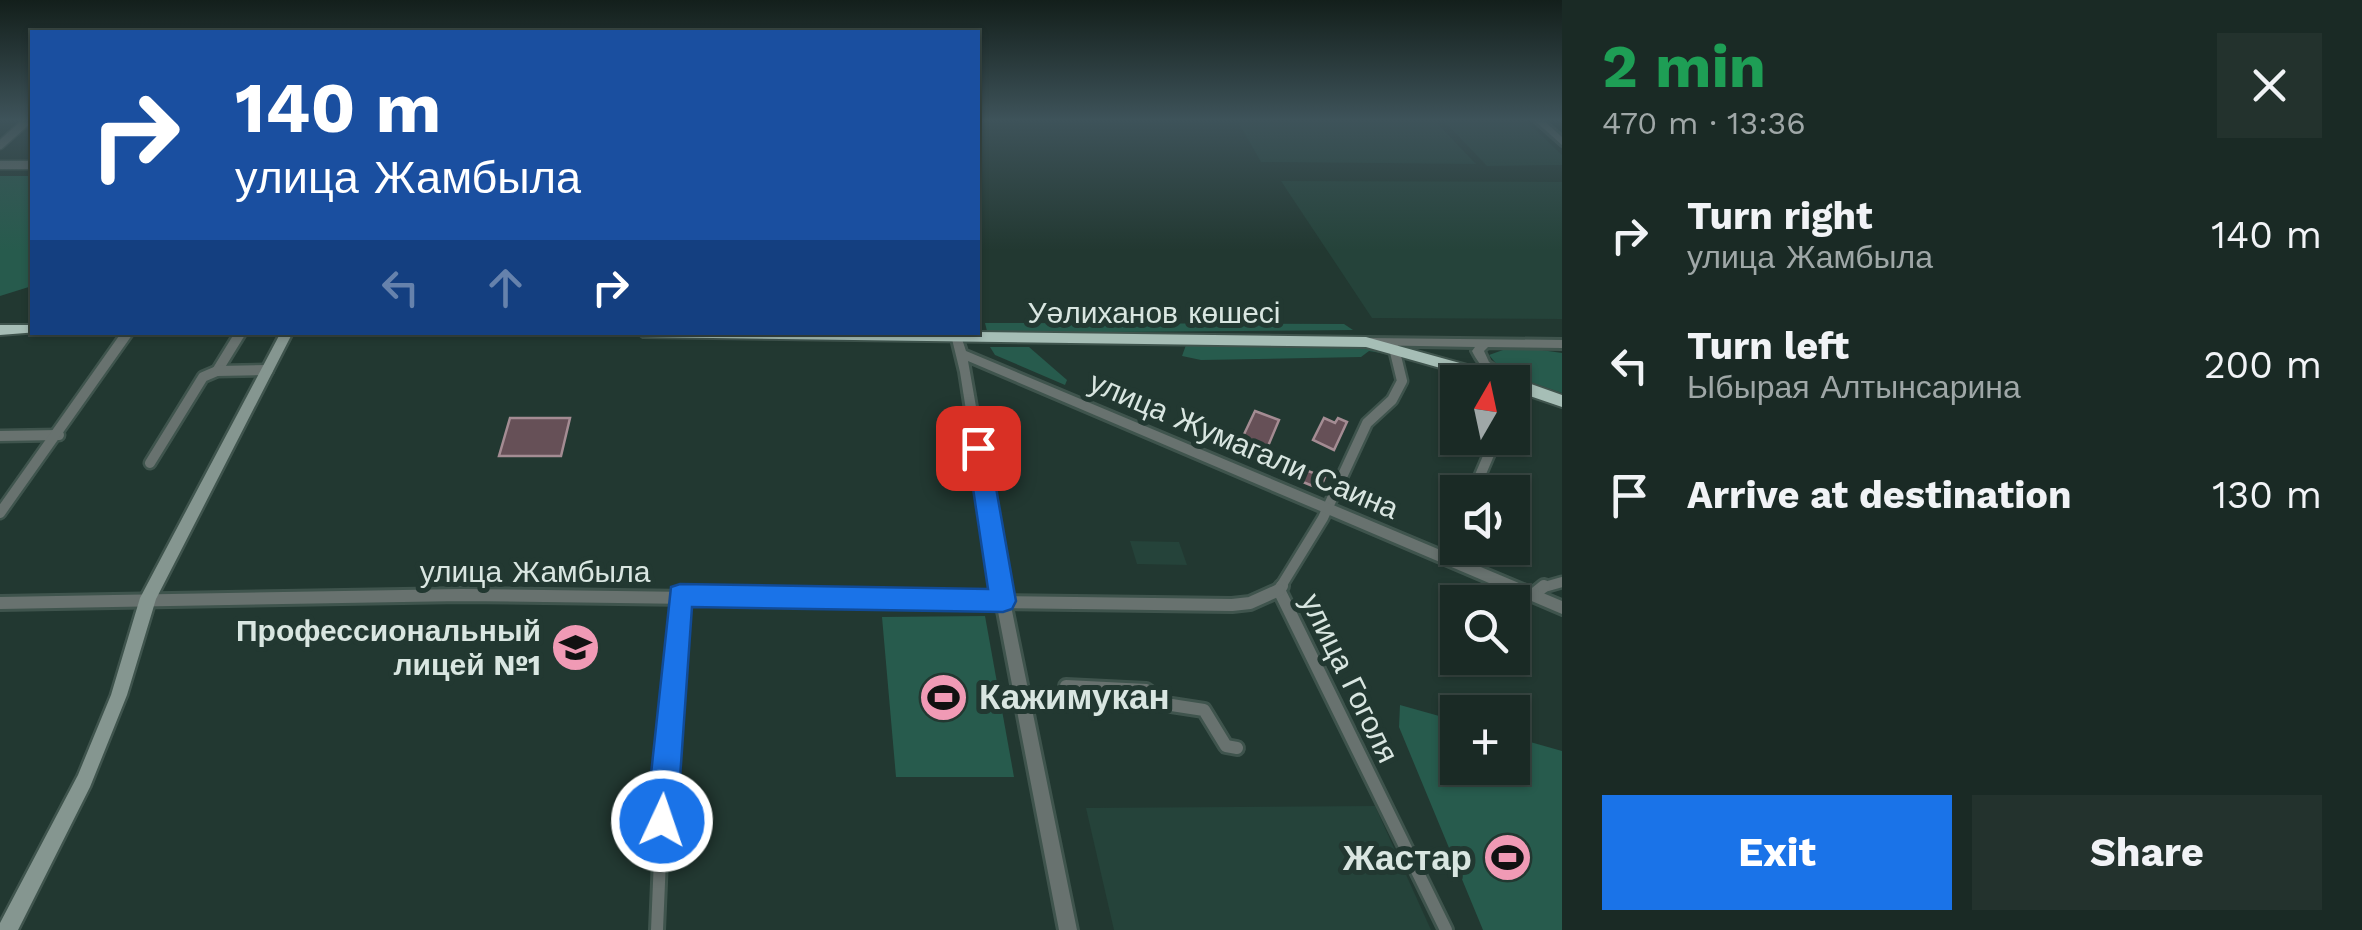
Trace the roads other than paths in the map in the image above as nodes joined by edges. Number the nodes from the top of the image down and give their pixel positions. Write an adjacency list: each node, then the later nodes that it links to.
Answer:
1 (0, 165): 2 (street)
2 (30, 165)
3 (0, 328): 4 (highway)
4 (30, 328)
5 (126, 335): 20 (street)
6 (239, 335): 17 (street)
7 (286, 335): 16 (main road)
8 (737, 335): 9 (highway, Уәлиханов көшесі)
9 (958, 342): 10 (highway, Уәлиханов көшесі); 23 (street, улица Жумагали Саина); 32 (street)
10 (1366, 342): 11 (street, Уәлиханов көшесі); 13 (highway, Уәлиханов көшесі)
11 (1484, 344): 12 (street, Уәлиханов көшесі); 15 (street)
12 (1562, 344)
13 (1394, 348): 14 (highway, Уәлиханов көшесі); 23 (street, улица Гоголя)
14 (1447, 365)
15 (1487, 365)
16 (268, 370): 17 (street); 31 (main road)
17 (218, 371): 22 (street)
18 (1530, 391): 19 (highway, Уәлиханов көшесі)
19 (1562, 401)
20 (58, 435): 21 (street); 24 (street)
21 (0, 436)
22 (150, 463)
23 (1326, 508): 25 (street, улица Жумагали Саина); 28 (street, улица Гоголя)
24 (0, 513)
25 (1440, 556)
26 (1460, 565): 30 (street, улица Жумагали Саина)
27 (1562, 582): 30 (street)
28 (1280, 590): 32 (street, улица Жамбыла); 40 (street, улица Гоголя)
29 (680, 595): 31 (street, улица Жамбыла); 32 (street, улица Жамбыла); 38 (street)
30 (1532, 595): 34 (street, улица Жумагали Саина)
31 (148, 598): 33 (street, улица Жамбыла); 37 (main road)
32 (1003, 601): 39 (street)
33 (0, 603)
34 (1562, 608)
35 (1066, 686): 36 (street)
36 (1236, 748)
37 (7, 930)
38 (656, 930)
39 (1068, 930)
40 (1446, 930)

